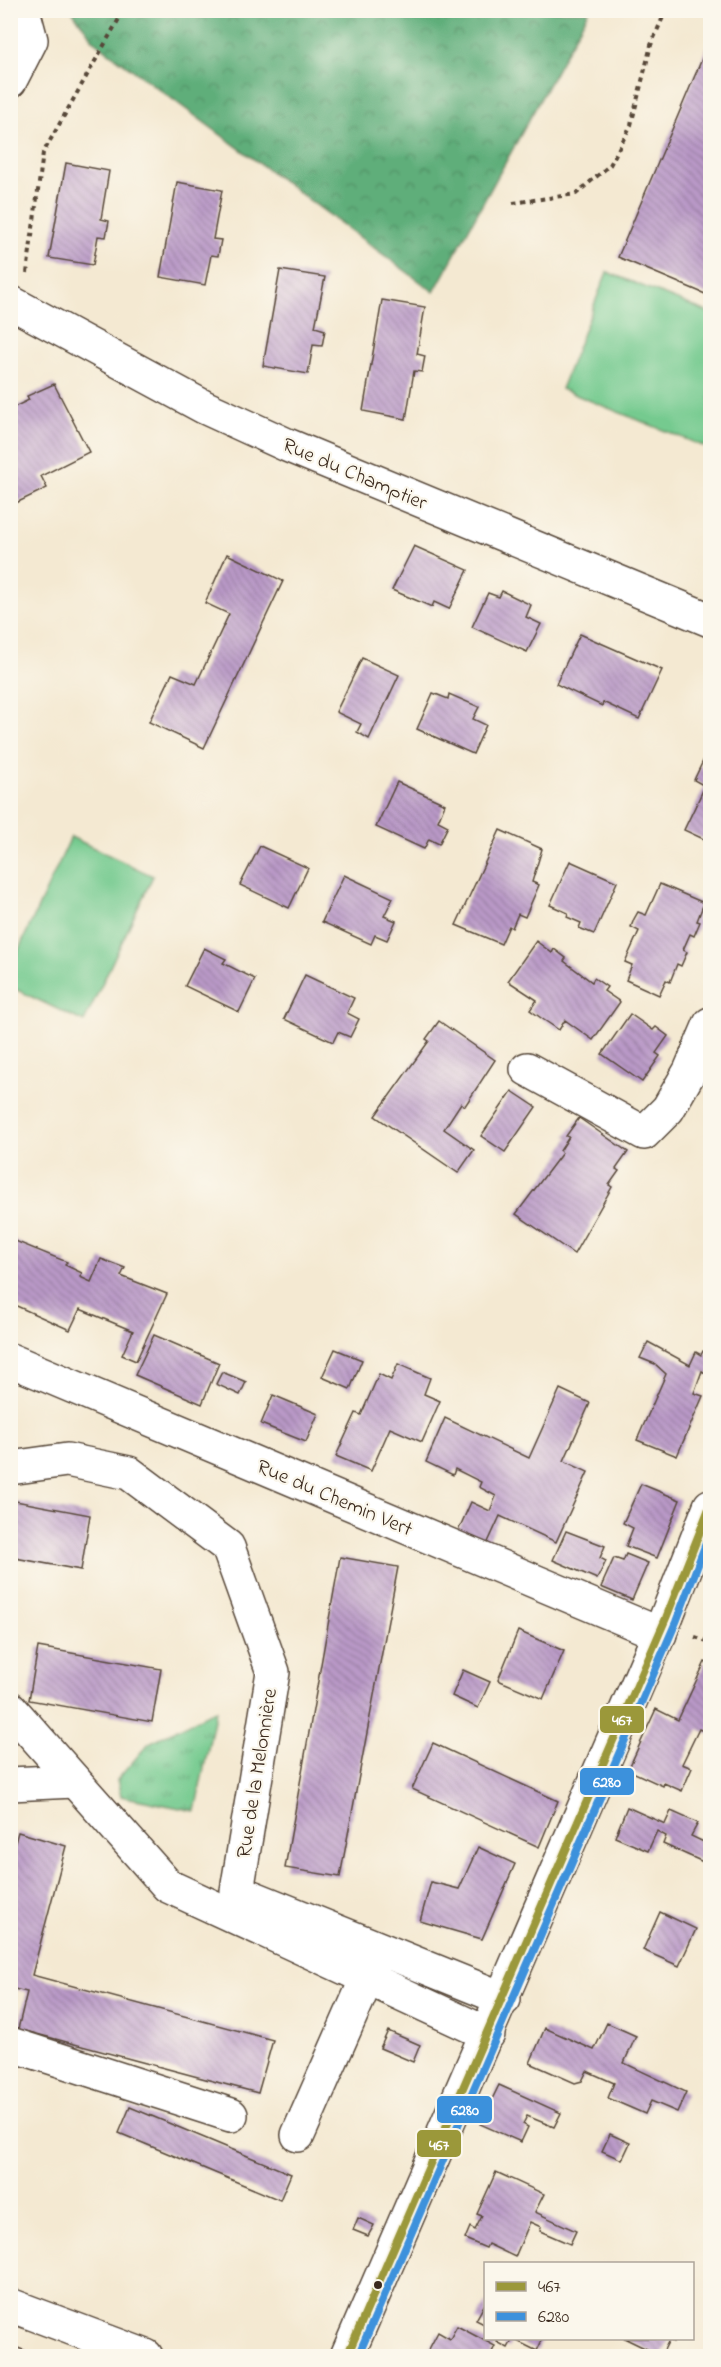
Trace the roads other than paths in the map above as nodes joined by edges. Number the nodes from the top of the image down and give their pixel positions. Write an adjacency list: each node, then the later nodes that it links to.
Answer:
1 (24, 10): 2 (street)
2 (10, 81)
3 (16, 305): 4 (street, Rue du Champtier)
4 (711, 621)
5 (711, 1024): 6 (street)
6 (527, 1069)
7 (10, 1360): 10 (street, Rue du Chemin Vert)
8 (10, 1468): 14 (street, Rue de la Melonnière)
9 (711, 1506): 10 (street)
10 (660, 1634): 17 (street)
11 (10, 1708): 12 (street)
12 (74, 1782): 13 (street); 14 (street)
13 (10, 1784)
14 (232, 1902): 15 (street); 16 (street)
15 (380, 1948): 16 (street); 17 (street)
16 (368, 1978): 18 (street); 21 (street)
17 (504, 1999): 18 (street)
18 (488, 2034): 24 (street)
19 (10, 2044): 20 (street)
20 (231, 2115)
21 (298, 2135)
22 (10, 2304): 23 (street)
23 (146, 2356)
24 (347, 2356)

